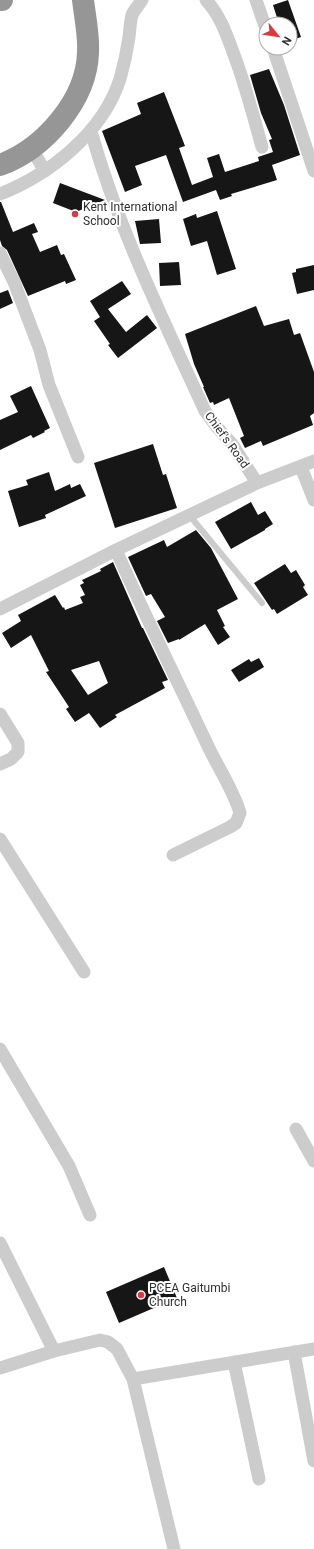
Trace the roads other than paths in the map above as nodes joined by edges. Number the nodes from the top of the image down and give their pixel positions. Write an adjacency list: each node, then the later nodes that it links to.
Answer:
1 (83, 0): 9 (highway)
2 (142, 0): 7 (street)
3 (206, 0): 8 (street)
4 (256, 0): 5 (street)
5 (262, 16)
6 (275, 56): 12 (street)
7 (91, 131): 11 (street); 18 (street, Chief's Road)
8 (262, 147)
9 (31, 148): 10 (highway); 11 (street)
10 (0, 165)
11 (45, 171): 13 (street)
12 (314, 171)
13 (0, 194)
14 (0, 253): 15 (street)
15 (78, 457)
16 (314, 461): 17 (street)
17 (301, 467): 18 (street); 19 (street)
18 (257, 483): 20 (street)
19 (314, 500)
20 (190, 516): 21 (street); 22 (lane)
21 (116, 550): 23 (street); 27 (street)
22 (262, 603)
23 (0, 609)
24 (0, 714): 25 (street)
25 (0, 764)
26 (0, 839): 28 (street)
27 (173, 855)
28 (84, 972)
29 (0, 1049): 32 (street)
30 (296, 1128): 31 (street)
31 (314, 1161)
32 (90, 1215)
33 (0, 1243): 35 (street)
34 (314, 1349): 36 (street)
35 (54, 1351): 38 (street); 39 (street)
36 (294, 1352): 37 (street); 40 (street)
37 (234, 1362): 39 (street); 41 (street)
38 (0, 1368)
39 (133, 1379): 42 (street)
40 (314, 1461)
41 (259, 1480)
42 (174, 1549)

